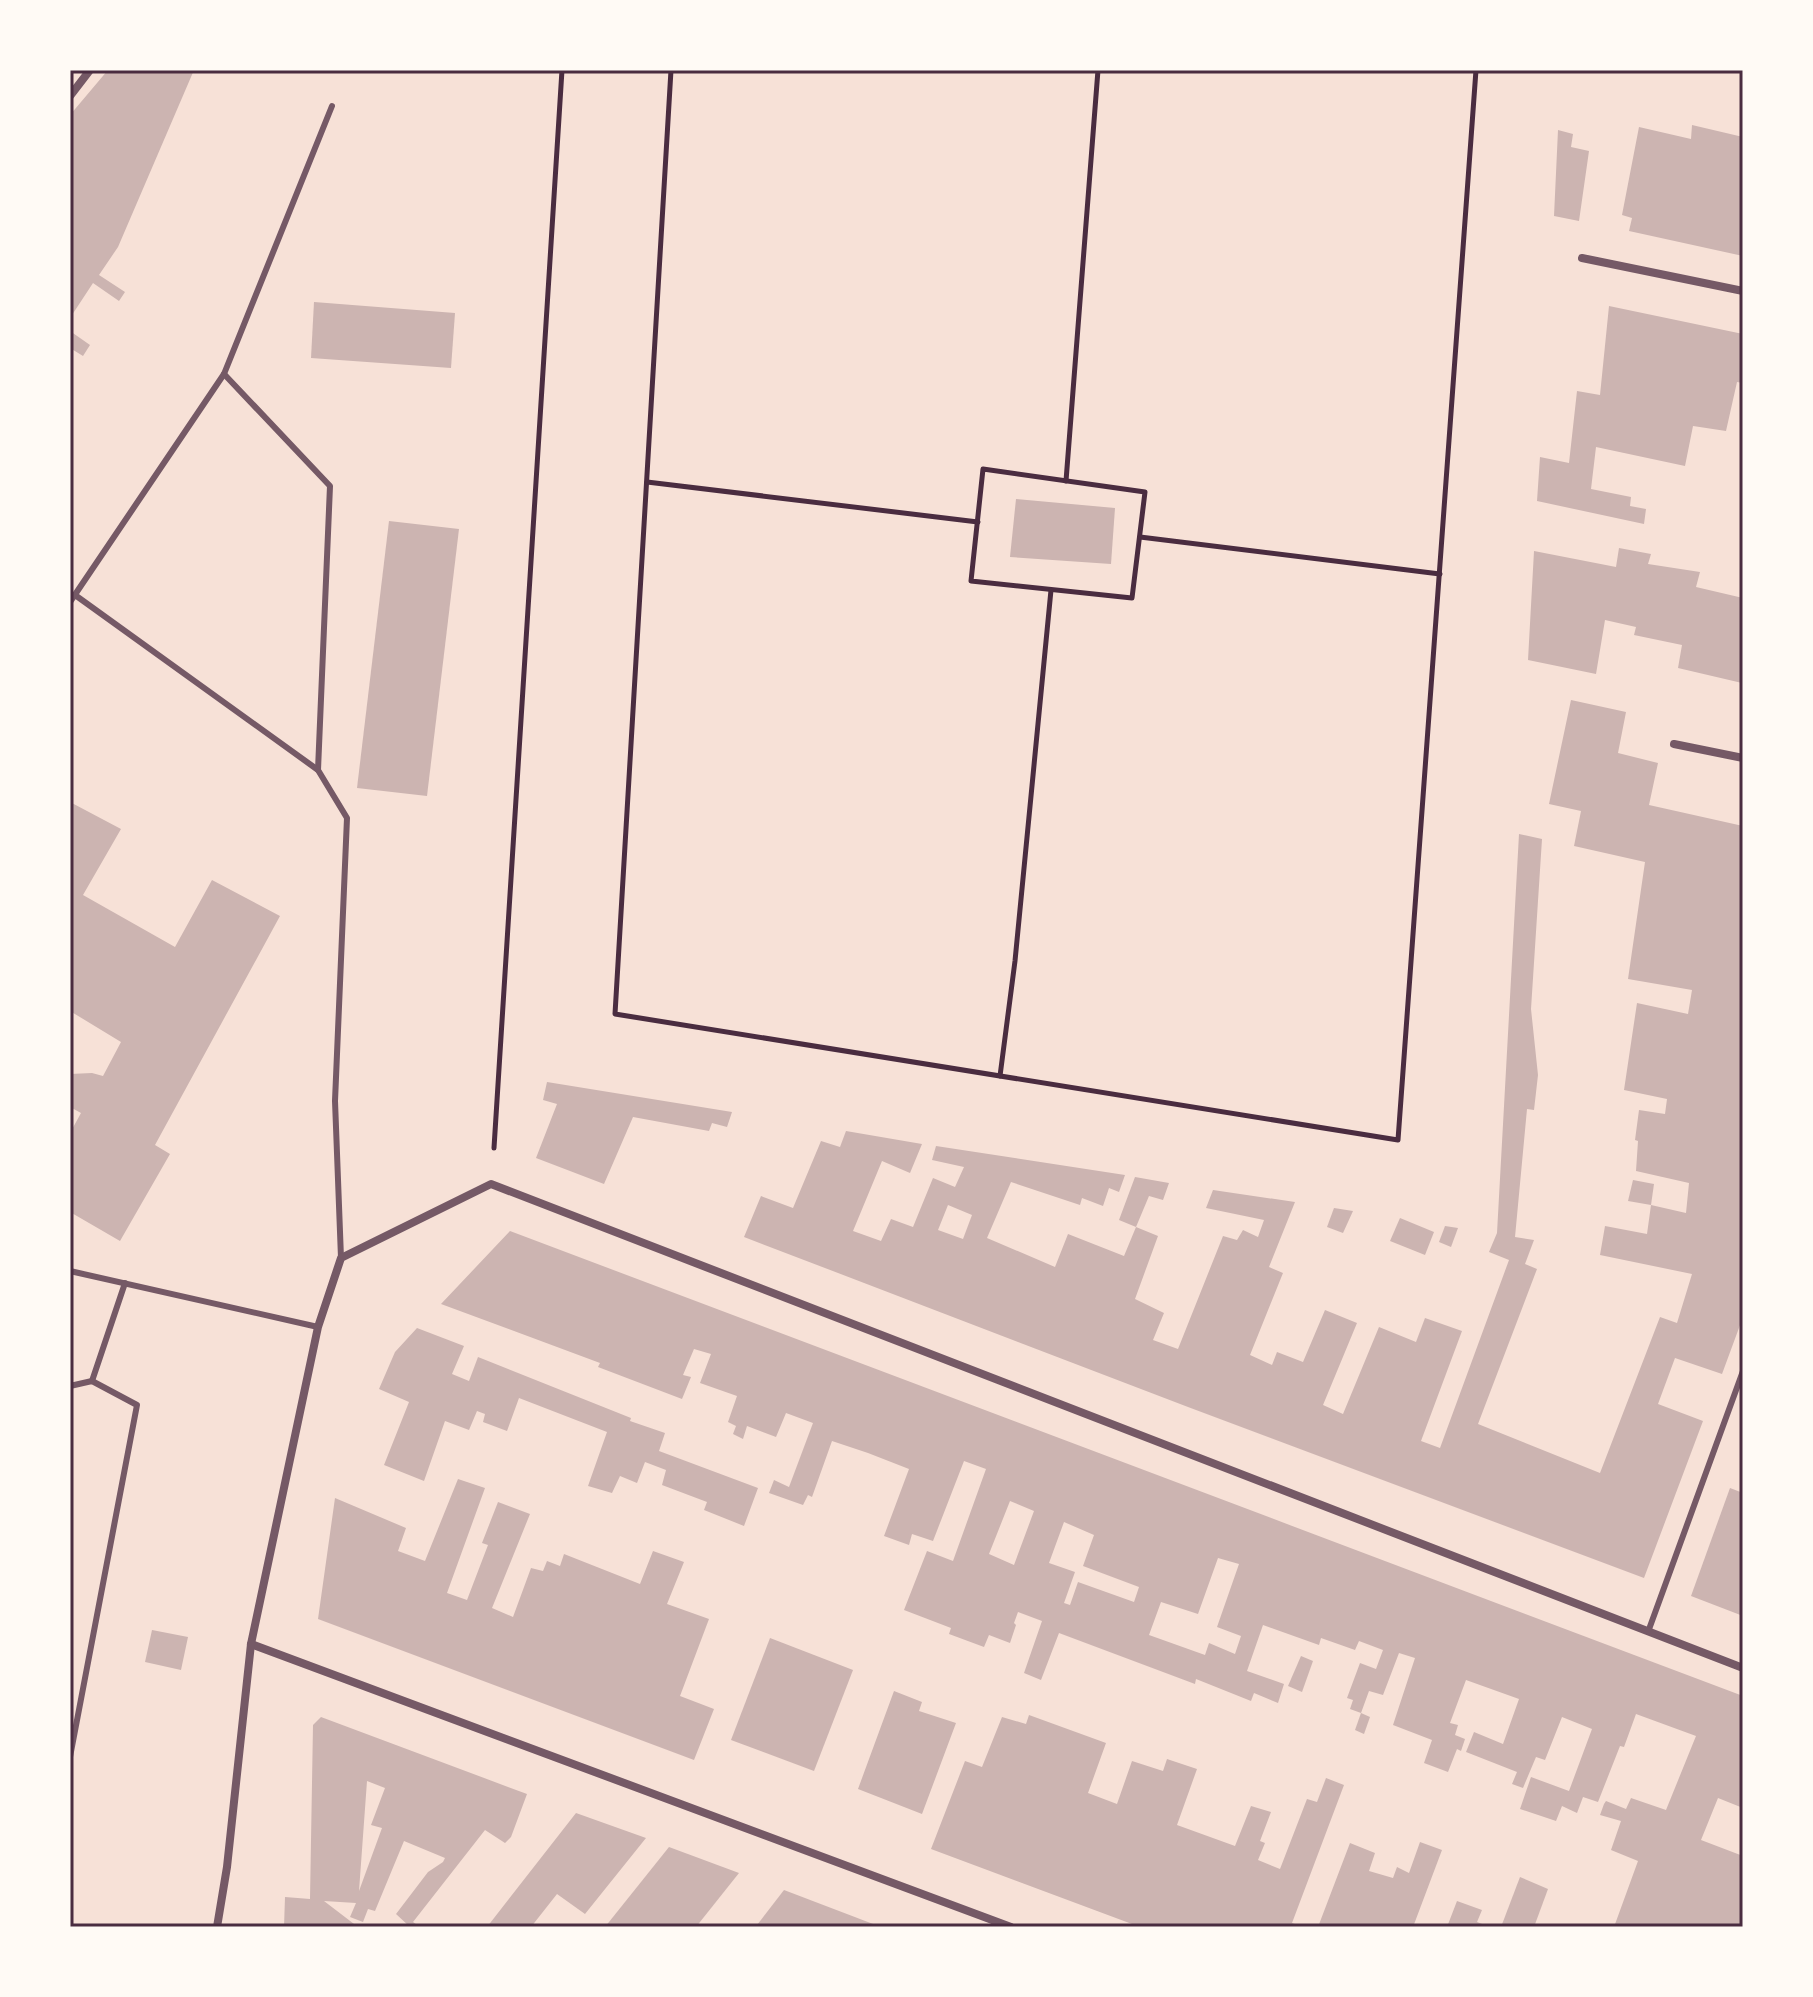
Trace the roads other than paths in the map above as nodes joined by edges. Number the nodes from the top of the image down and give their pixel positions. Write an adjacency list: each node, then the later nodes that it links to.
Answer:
1 (90, 70): 2 (street)
2 (70, 96)
3 (332, 106): 6 (lane)
4 (1582, 258): 5 (street)
5 (1743, 291)
6 (224, 374): 7 (lane); 10 (lane)
7 (72, 598): 10 (lane)
8 (1674, 744): 9 (street)
9 (1743, 758)
10 (318, 770): 11 (lane)
11 (341, 1258): 14 (street); 18 (street)
12 (70, 1271): 13 (lane)
13 (125, 1283): 14 (lane); 16 (lane)
14 (318, 1327): 19 (street)
15 (1743, 1371): 18 (lane)
16 (92, 1381): 17 (lane); 21 (lane)
17 (70, 1386)
18 (1648, 1632): 20 (street)
19 (251, 1644): 22 (street); 23 (street)
20 (1743, 1668)
21 (70, 1757)
22 (217, 1927)
23 (1011, 1927)

